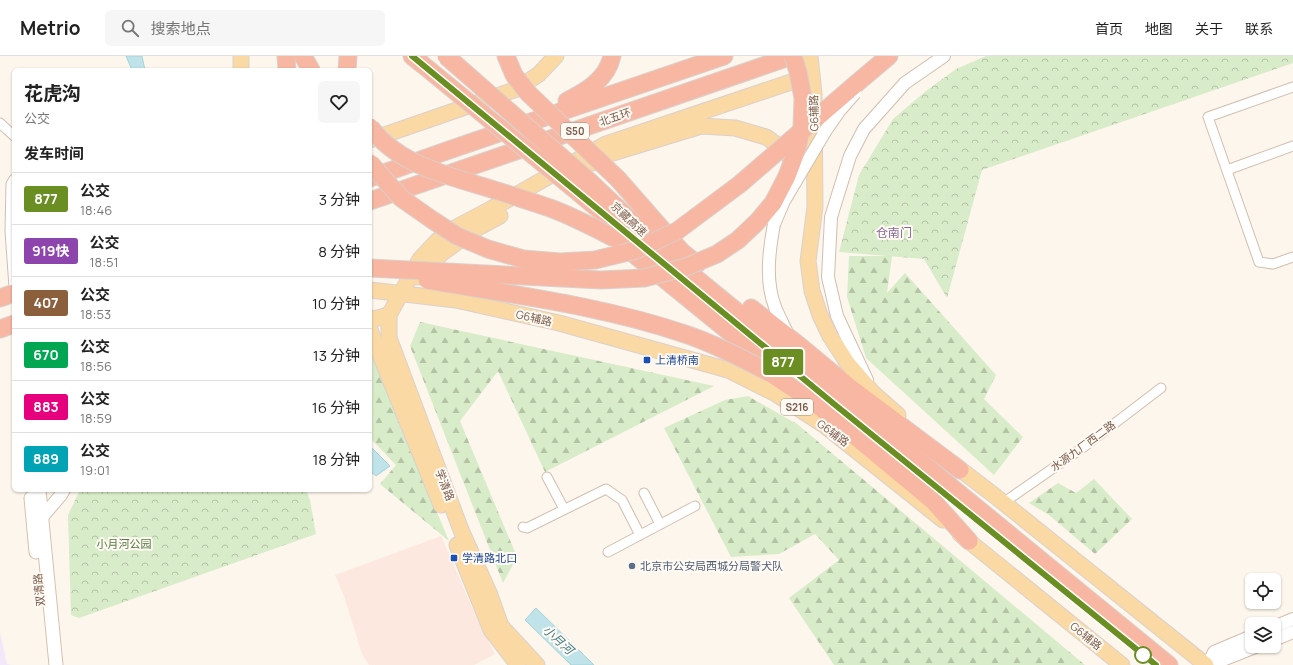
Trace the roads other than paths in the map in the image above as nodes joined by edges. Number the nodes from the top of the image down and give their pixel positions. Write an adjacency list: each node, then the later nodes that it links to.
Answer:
1 (241, 56): 16 (main road)
2 (286, 56): 17 (highway)
3 (303, 56): 18 (highway)
4 (348, 56): 19 (highway)
5 (446, 56): 33 (highway, 京藏高速, bridge)
6 (506, 56): 51 (highway, bridge)
7 (556, 56): 26 (main road)
8 (612, 56): 28 (highway)
9 (724, 56): 28 (highway, 北五环 / S50)
10 (810, 56): 20 (main road, G6辅路)
11 (889, 56): 21 (highway)
12 (898, 56): 21 (street)
13 (944, 56): 53 (street)
14 (788, 57): 34 (highway, 北五环 / S50); 38 (highway, bridge)
15 (417, 60): 33 (highway, 京藏高速, bridge)
16 (241, 68)
17 (287, 68)
18 (310, 68)
19 (347, 68)
20 (812, 75): 35 (main road, G6辅路); 42 (main road, 学清路)
21 (860, 85): 29 (highway, bridge); 51 (street, bridge)
22 (1293, 87): 30 (street)
23 (0, 123): 25 (street)
24 (372, 129): 54 (highway, bridge)
25 (12, 134)
26 (372, 139)
27 (1293, 146): 30 (street)
28 (449, 150): 31 (highway, 北五环 / S50)
29 (372, 165)
30 (1227, 170): 36 (street)
31 (372, 177)
32 (12, 182): 37 (street)
33 (584, 188): 81 (highway, 京藏高速); 82 (highway, 京藏高速)
34 (372, 200)
35 (815, 207): 42 (main road); 53 (main road, G6辅路)
36 (1293, 257)
37 (12, 259)
38 (372, 269)
39 (372, 269): 54 (highway, bridge)
40 (372, 290): 42 (main road, G6辅路 / S216)
41 (12, 294): 43 (highway)
42 (400, 294): 46 (main road, 学清路); 68 (main road, G6辅路 / S216)
43 (0, 298)
44 (12, 305): 45 (highway)
45 (0, 309)
46 (389, 315): 47 (main road); 79 (main road, 学清路)
47 (372, 318)
48 (12, 325): 49 (highway)
49 (0, 329)
50 (372, 335): 78 (main road, 学清路)
51 (790, 338): 55 (highway)
52 (1161, 388): 61 (street, 水源九厂西二路)
53 (874, 394): 55 (main road, G6辅路)
54 (815, 403): 68 (highway)
55 (960, 470): 61 (main road, G6辅路)
56 (548, 477): 63 (street)
57 (30, 492): 64 (main road)
58 (39, 492): 64 (main road)
59 (62, 492): 64 (street)
60 (644, 493): 65 (street)
61 (1003, 503): 83 (main road, G6辅路)
62 (695, 506): 65 (street)
63 (564, 509): 66 (street); 67 (street)
64 (37, 523): 76 (main road, 双清路); 77 (main road, 双清路)
65 (660, 524): 67 (street)
66 (523, 527)
67 (640, 534): 69 (street)
68 (969, 541): 80 (main road, G6辅路 / S216)
69 (608, 552)
70 (1293, 619): 71 (street)
71 (1281, 624)
72 (1293, 632): 73 (street)
73 (1281, 637)
74 (1245, 639): 83 (street)
75 (1245, 651): 83 (street)
76 (47, 665)
77 (56, 665)
78 (518, 665)
79 (537, 665)
80 (1122, 665)
81 (1156, 665)
82 (1169, 665)
83 (1208, 665)

